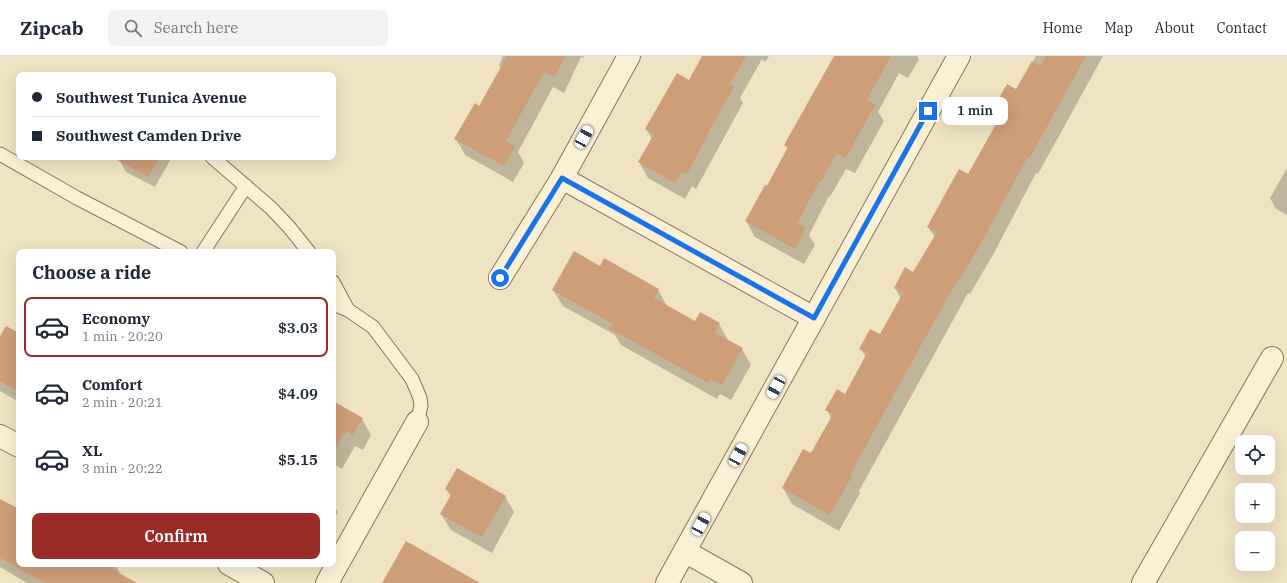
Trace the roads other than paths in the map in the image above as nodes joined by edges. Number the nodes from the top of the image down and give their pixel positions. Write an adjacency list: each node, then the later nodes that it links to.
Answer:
1 (629, 56): 5 (street)
2 (959, 56): 14 (street)
3 (0, 154): 7 (lane)
4 (216, 160): 6 (lane)
5 (562, 178): 10 (street); 14 (street)
6 (246, 186): 8 (lane); 9 (lane)
7 (175, 249)
8 (205, 249)
9 (307, 249)
10 (500, 278)
11 (336, 288): 13 (lane)
12 (336, 305): 13 (lane)
13 (348, 310): 16 (lane)
14 (814, 318): 19 (street)
15 (1272, 358): 27 (street)
16 (417, 422): 22 (street)
17 (0, 436): 18 (street)
18 (16, 444)
19 (686, 552): 25 (street); 26 (street)
20 (234, 567): 23 (street)
21 (336, 567): 24 (street)
22 (336, 567)
23 (263, 583)
24 (327, 583)
25 (667, 583)
26 (740, 583)
27 (1143, 583)

